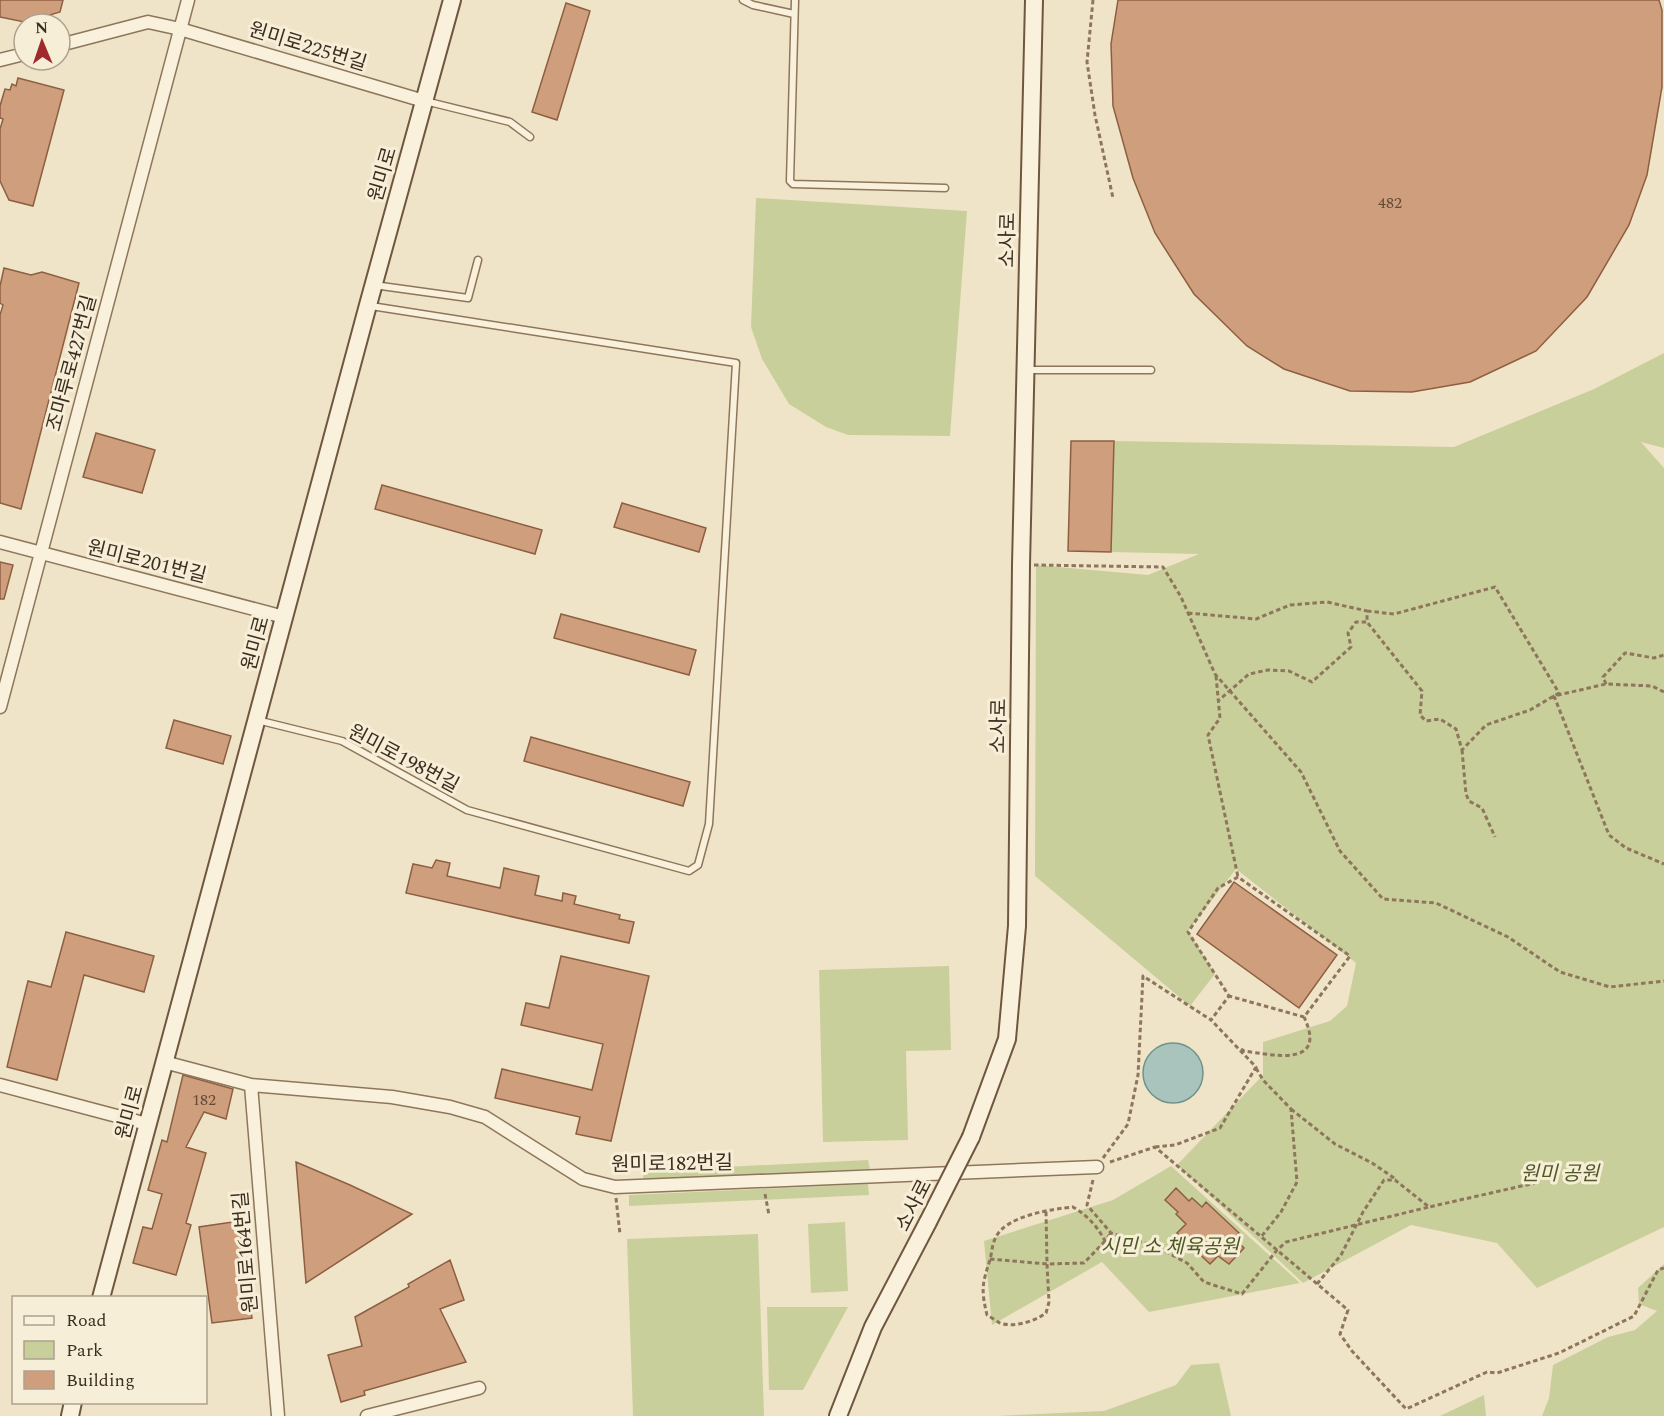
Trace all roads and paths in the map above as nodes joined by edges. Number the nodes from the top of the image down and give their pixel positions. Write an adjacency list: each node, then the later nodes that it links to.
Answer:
1 (188, 0): 8 (street, 조마루로427번길)
2 (452, 0): 10 (street, 원미로)
3 (743, 0): 7 (lane)
4 (795, 0): 7 (lane)
5 (1034, 0): 17 (street, 소사로)
6 (1093, 0): 13 (path)
7 (794, 15): 12 (lane)
8 (180, 29): 9 (street, 원미로225번길); 10 (street, 원미로225번길); 20 (street, 조마루로427번길)
9 (72, 42)
10 (424, 101): 11 (lane); 15 (street, 원미로)
11 (530, 137)
12 (945, 188)
13 (1113, 198)
14 (478, 260): 15 (lane)
15 (373, 285): 16 (street, 원미로)
16 (368, 305): 24 (street, 원미로); 33 (lane, 원미로198번길)
17 (1026, 370): 18 (lane); 21 (street, 소사로)
18 (1151, 370)
19 (0, 542): 20 (street, 원미로201번길)
20 (41, 554): 24 (street, 원미로201번길); 32 (street, 조마루로427번길)
21 (1021, 565): 23 (path); 72 (street, 소사로, bridge)
22 (1367, 611): 23 (path); 25 (path); 30 (path)
23 (1188, 613): 27 (path)
24 (284, 617): 33 (street, 원미로)
25 (1367, 622): 31 (path); 34 (path)
26 (1664, 655): 28 (path)
27 (1215, 674): 31 (path); 38 (path)
28 (1606, 684): 29 (path); 30 (path)
29 (1664, 692)
30 (1554, 696): 34 (path); 36 (path)
31 (1218, 700): 37 (path)
32 (0, 707)
33 (256, 719): 43 (street, 원미로)
34 (1462, 750): 35 (path)
35 (1495, 837)
36 (1664, 864)
37 (1238, 878): 39 (path); 40 (path)
38 (1664, 981)
39 (1228, 996): 40 (path); 41 (path)
40 (1304, 1017): 42 (path)
41 (1211, 1020): 42 (path); 50 (path)
42 (1230, 1040): 44 (path)
43 (164, 1062): 46 (street, 원미로182번길); 48 (street, 원미로)
44 (1256, 1067): 47 (path); 49 (path)
45 (0, 1085): 48 (street)
46 (251, 1085): 54 (street, 원미로182번길); 70 (street, 원미로164번길)
47 (1291, 1109): 51 (path); 61 (path)
48 (147, 1124): 68 (street, 원미로)
49 (1155, 1147): 50 (path); 61 (path)
50 (1097, 1167): 52 (street, 원미로182번길); 59 (path)
51 (1395, 1180): 55 (path); 58 (path)
52 (763, 1181): 54 (street, 원미로182번길); 57 (path)
53 (1536, 1183): 55 (path)
54 (615, 1187): 60 (path)
55 (1429, 1207): 58 (path)
56 (1046, 1211): 62 (path); 64 (path); 65 (path)
57 (769, 1215)
58 (1357, 1225): 63 (path); 67 (path)
59 (1111, 1233): 62 (path); 63 (path)
60 (620, 1234)
61 (1262, 1237): 63 (path)
62 (1105, 1241): 65 (path)
63 (1277, 1250): 67 (path)
64 (990, 1259): 65 (path); 65 (path)
65 (1047, 1264)
66 (1664, 1268): 67 (path)
67 (1317, 1284)
68 (102, 1296)
69 (479, 1388): 71 (street)
70 (278, 1416)
71 (367, 1416)
72 (838, 1416)

